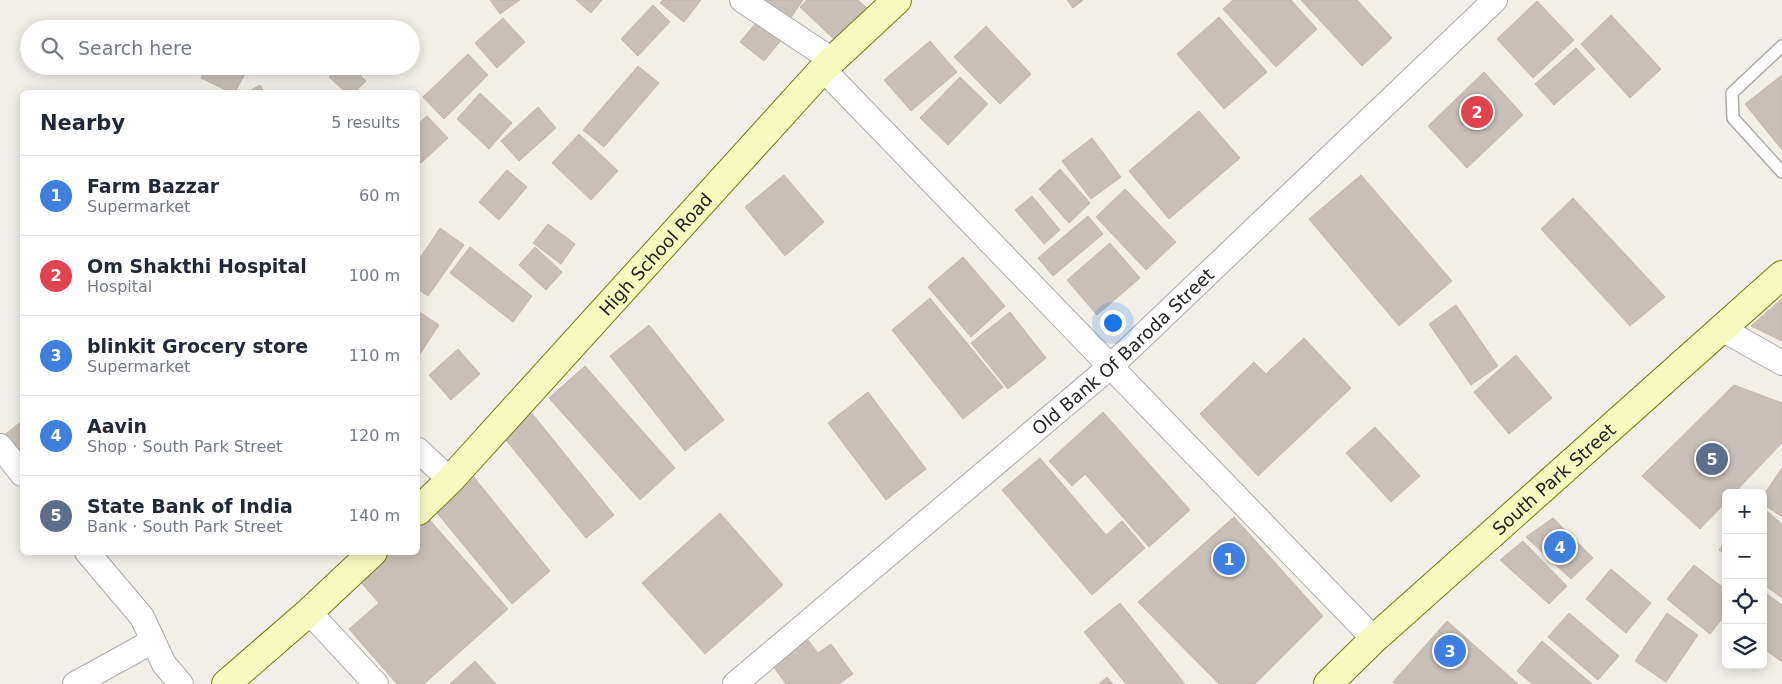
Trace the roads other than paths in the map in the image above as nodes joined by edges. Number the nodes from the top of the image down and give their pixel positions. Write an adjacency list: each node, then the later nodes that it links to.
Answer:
1 (742, 0): 5 (street)
2 (897, 0): 5 (street, High School Road)
3 (1495, 0): 10 (street, Old Bank Of Baroda Street)
4 (1782, 46): 6 (lane)
5 (828, 64): 10 (street); 14 (street, High School Road)
6 (1782, 172)
7 (1782, 275): 8 (street, South Park Street)
8 (1722, 329): 9 (street); 19 (street, South Park Street)
9 (1782, 363)
10 (1111, 366): 19 (street); 25 (street, Old Bank Of Baroda Street)
11 (0, 446): 13 (street)
12 (420, 452): 14 (street)
13 (20, 471)
14 (450, 480): 15 (street, High School Road)
15 (420, 509)
16 (90, 555): 20 (street)
17 (370, 555): 18 (street)
18 (309, 612): 23 (street); 24 (street)
19 (1374, 639): 26 (street, South Park Street)
20 (153, 641): 21 (street); 22 (street)
21 (75, 684)
22 (181, 684)
23 (226, 684)
24 (376, 684)
25 (735, 684)
26 (1328, 684)

